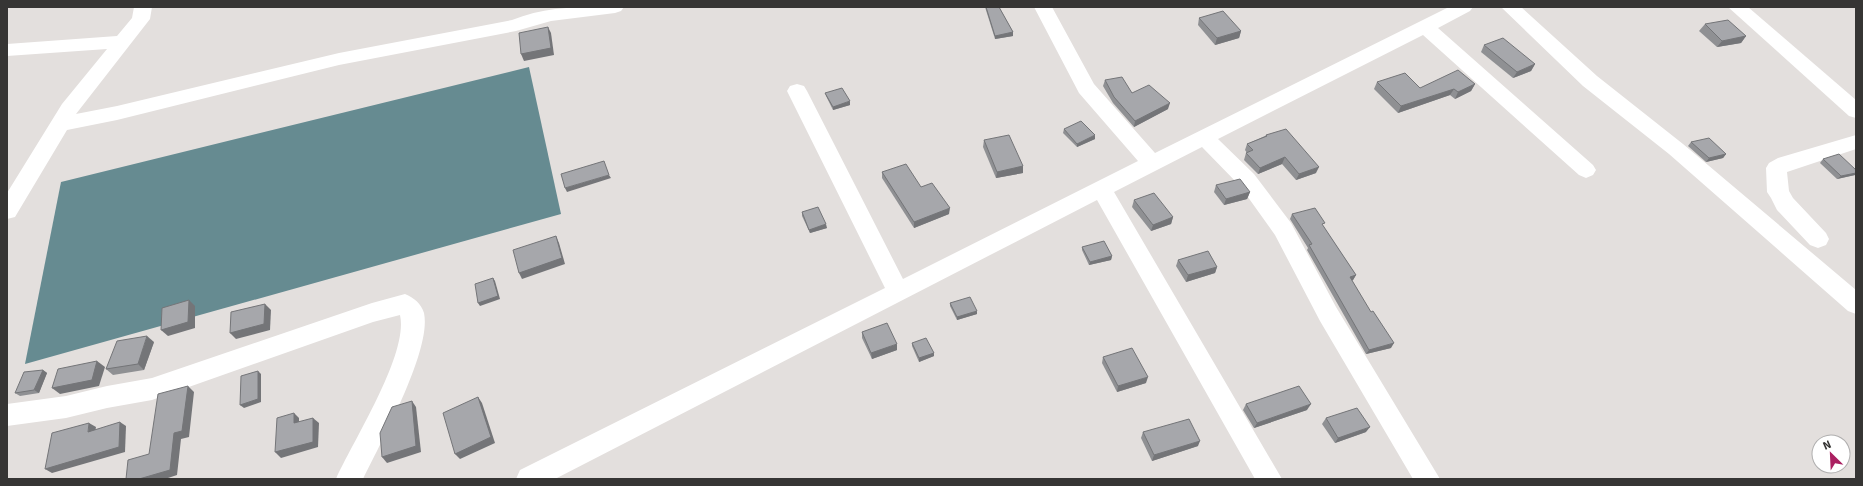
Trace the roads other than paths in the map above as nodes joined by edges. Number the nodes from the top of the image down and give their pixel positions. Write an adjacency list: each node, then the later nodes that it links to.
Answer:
1 (142, 7): 8 (street)
2 (614, 7): 12 (street)
3 (1043, 7): 15 (street)
4 (1464, 7): 7 (street)
5 (1510, 7): 21 (street)
6 (1737, 7): 11 (street)
7 (1426, 26): 13 (street); 16 (street)
8 (123, 42): 9 (street); 12 (street)
9 (7, 50)
10 (797, 91): 20 (street)
11 (1856, 111)
12 (59, 124): 18 (street)
13 (1205, 138): 15 (street); 26 (street)
14 (1856, 142): 19 (street)
15 (1152, 163): 17 (street)
16 (1586, 170)
17 (1102, 190): 20 (street); 25 (street)
18 (7, 211)
19 (1818, 239)
20 (898, 292): 23 (street)
21 (1856, 304)
22 (7, 415): 24 (street)
23 (541, 476)
24 (349, 479)
25 (1269, 479)
26 (1427, 479)

